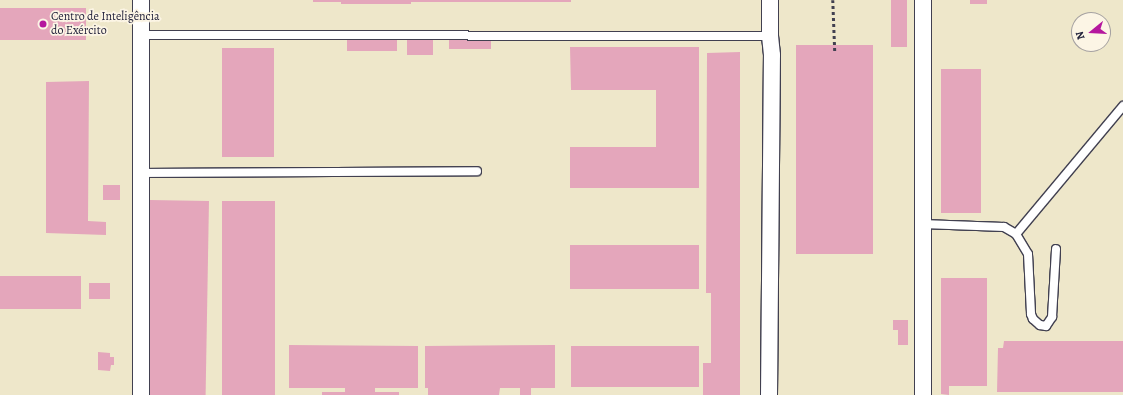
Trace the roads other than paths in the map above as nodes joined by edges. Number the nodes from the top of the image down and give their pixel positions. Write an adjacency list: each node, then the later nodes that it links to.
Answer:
1 (141, 0): 4 (street)
2 (770, 0): 5 (street)
3 (923, 0): 9 (street)
4 (141, 35): 5 (lane); 8 (street)
5 (770, 36): 13 (street)
6 (1123, 106): 10 (lane)
7 (477, 171): 8 (lane)
8 (141, 173): 12 (street)
9 (922, 224): 10 (lane); 14 (street)
10 (1016, 234): 11 (lane)
11 (1056, 250)
12 (141, 395)
13 (769, 395)
14 (923, 395)

